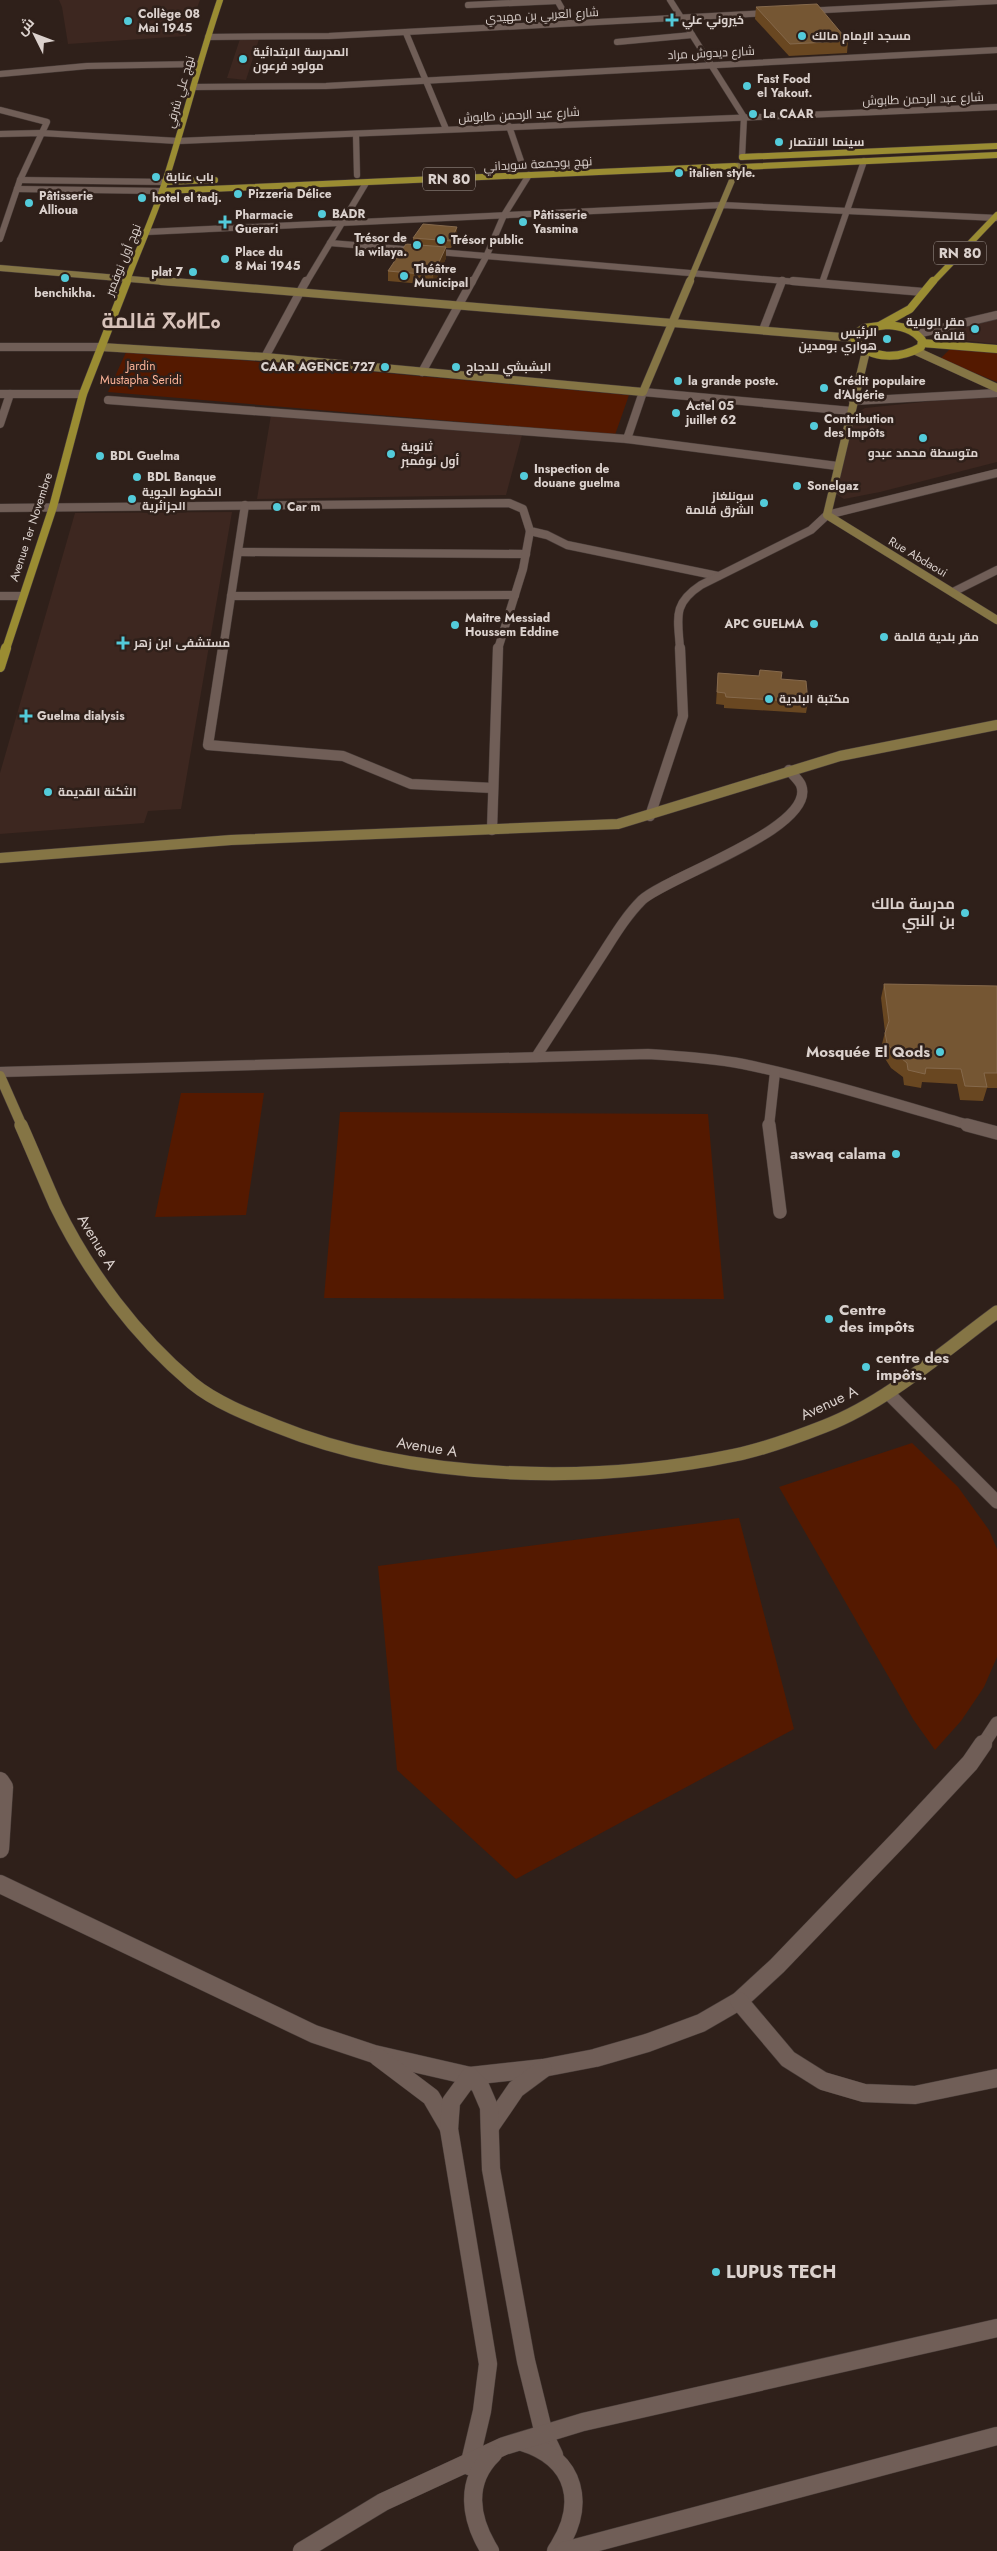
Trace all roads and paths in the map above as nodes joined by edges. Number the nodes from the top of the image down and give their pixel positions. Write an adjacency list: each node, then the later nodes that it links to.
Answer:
1 (220, 0): 12 (main road, نهج علي شرفي)
2 (557, 0): 5 (street); 9 (street)
3 (670, 0): 8 (street)
4 (997, 1): 6 (street)
5 (468, 5)
6 (799, 11)
7 (779, 12): 8 (street, شارع العربي بن مهيدي)
8 (680, 18): 9 (street, شارع العربي بن مهيدي); 11 (street)
9 (570, 23): 10 (street, شارع العربي بن مهيدي)
10 (406, 33): 12 (street, شارع العربي بن مهيدي); 18 (street)
11 (692, 35): 13 (street); 16 (street)
12 (208, 37): 15 (main road, نهج علي شرفي)
13 (617, 42)
14 (997, 50): 16 (street, شارع ديدوش مراد)
15 (198, 64): 17 (street); 19 (main road, نهج علي شرفي)
16 (713, 64): 18 (street, شارع ديدوش مراد); 22 (street)
17 (1, 75)
18 (426, 80): 19 (street, شارع ديدوش مراد); 24 (street)
19 (195, 87): 28 (main road, نهج علي شرفي)
20 (997, 107): 22 (street, شارع عبد الرحمن طابوش)
21 (0, 110): 26 (street)
22 (744, 117): 23 (street, شارع عبد الرحمن طابوش); 31 (street)
23 (509, 126): 24 (street, شارع عبد الرحمن طابوش); 36 (street)
24 (446, 129): 27 (street, شارع عبد الرحمن طابوش)
25 (0, 134): 26 (street, شارع عبد الرحمن طابوش)
26 (42, 134): 28 (street, شارع عبد الرحمن طابوش); 41 (street)
27 (356, 134): 28 (street, شارع عبد الرحمن طابوش); 38 (street)
28 (178, 141): 43 (main road, نهج علي شرفي)
29 (997, 146): 31 (main road)
30 (997, 155): 32 (main road, نهج بوجمعة سويداني / RN 80)
31 (736, 158): 34 (main road); 34 (main road)
32 (864, 161): 34 (main road, نهج بوجمعة سويداني / RN 80); 48 (street)
33 (533, 166): 36 (main road, نهج بوجمعة سويداني)
34 (739, 166): 39 (main road, نهج بوجمعة سويداني / RN 80); 47 (main road)
35 (513, 167): 36 (main road, نهج بوجمعة سويداني)
36 (523, 167)
37 (435, 171): 38 (main road, RN 80)
38 (357, 175): 40 (main road, RN 80)
39 (529, 175): 44 (main road, نهج بوجمعة سويداني / RN 80); 49 (street)
40 (319, 176)
41 (20, 180): 43 (street); 45 (street)
42 (223, 180): 43 (main road)
43 (165, 182): 46 (main road, نهج علي شرفي)
44 (366, 183): 46 (main road, نهج بوجمعة سويداني / RN 80); 51 (street)
45 (18, 190): 46 (street); 53 (street)
46 (162, 191): 52 (main road, نهج أول نوفمبر)
47 (722, 205): 48 (street); 49 (street); 57 (main road)
48 (847, 210): 50 (street); 60 (street)
49 (504, 215): 51 (street); 55 (street)
50 (996, 217): 62 (main road, RN 80)
51 (342, 223): 52 (street); 54 (street)
52 (146, 232): 58 (main road, نهج أول نوفمبر)
53 (0, 239)
54 (330, 243): 55 (street); 61 (street)
55 (486, 257): 57 (street); 63 (street)
56 (0, 268): 58 (main road)
57 (694, 272): 59 (street); 66 (main road)
58 (128, 278): 61 (main road); 74 (main road, نهج أول نوفمبر)
59 (783, 280): 60 (street); 69 (street)
60 (822, 283): 62 (street)
61 (300, 292): 63 (main road); 78 (street)
62 (923, 292): 64 (main road, RN 80)
63 (457, 305): 66 (main road); 79 (street)
64 (910, 309): 67 (main road, RN 80); 68 (main road, RN 80)
65 (997, 315): 70 (street)
66 (674, 322): 69 (main road); 81 (main road)
67 (881, 325): 68 (main road); 71 (main road)
68 (907, 329): 70 (main road)
69 (763, 330): 71 (main road)
70 (917, 334): 72 (main road)
71 (854, 338): 76 (main road)
72 (922, 343): 75 (main road); 77 (main road)
73 (0, 347): 74 (street)
74 (101, 347): 78 (main road); 85 (main road, نهج أول نوفمبر)
75 (997, 349)
76 (866, 351): 77 (main road); 87 (main road)
77 (916, 351): 80 (main road)
78 (265, 357): 79 (main road)
79 (422, 372): 81 (main road)
80 (997, 388)
81 (643, 392): 88 (street); 90 (street)
82 (997, 392): 87 (street)
83 (0, 394): 84 (street)
84 (10, 394): 85 (street); 89 (street)
85 (83, 394): 94 (main road, Avenue 1er Novembre)
86 (108, 400): 90 (street)
87 (853, 402): 88 (main road)
88 (851, 410): 91 (main road)
89 (0, 424)
90 (627, 439): 91 (street)
91 (837, 466): 96 (main road)
92 (997, 472): 96 (street)
93 (245, 505): 94 (street); 97 (street); 98 (street)
94 (53, 507): 95 (street); 105 (main road, Avenue 1er Novembre)
95 (0, 508)
96 (827, 515): 101 (street); 102 (main road, Rue Abdaoui)
97 (530, 531): 99 (street); 101 (street)
98 (238, 552): 99 (street); 106 (street)
99 (526, 554): 103 (street)
100 (997, 570): 102 (street)
101 (718, 576): 112 (street)
102 (953, 592): 107 (main road, Rue Abdaoui)
103 (515, 595): 106 (street); 111 (street)
104 (0, 596): 105 (street)
105 (22, 596): 108 (main road, Avenue 1er Novembre)
106 (231, 596): 111 (street)
107 (997, 620)
108 (0, 667)
109 (997, 725): 110 (main road)
110 (788, 770): 112 (main road); 115 (street)
111 (493, 788): 113 (street)
112 (650, 816): 113 (main road)
113 (492, 830): 114 (main road)
114 (0, 858)
115 (536, 1057): 116 (street); 117 (street)
116 (775, 1072): 118 (street); 119 (street)
117 (0, 1074): 121 (main road, Avenue A)
118 (997, 1133)
119 (780, 1212)
120 (997, 1312): 121 (main road, Avenue A)
121 (888, 1393): 122 (street)
122 (997, 1502)
123 (997, 1723): 127 (street)
124 (0, 1781): 125 (street)
125 (0, 1849)
126 (0, 1884): 128 (street)
127 (739, 2001): 129 (street); 131 (street)
128 (374, 2054): 130 (street); 133 (street)
129 (543, 2068): 130 (street); 132 (street)
130 (470, 2076): 132 (street); 133 (street)
131 (997, 2078)
132 (490, 2127): 135 (street)
133 (449, 2129): 139 (street)
134 (997, 2328): 135 (street)
135 (544, 2434): 137 (street); 138 (street)
136 (997, 2436): 143 (street)
137 (504, 2446): 138 (street); 139 (street); 140 (street)
138 (554, 2455): 143 (street)
139 (468, 2463): 140 (street); 142 (street)
140 (472, 2494): 141 (street)
141 (486, 2547)
142 (302, 2551)
143 (563, 2551)

